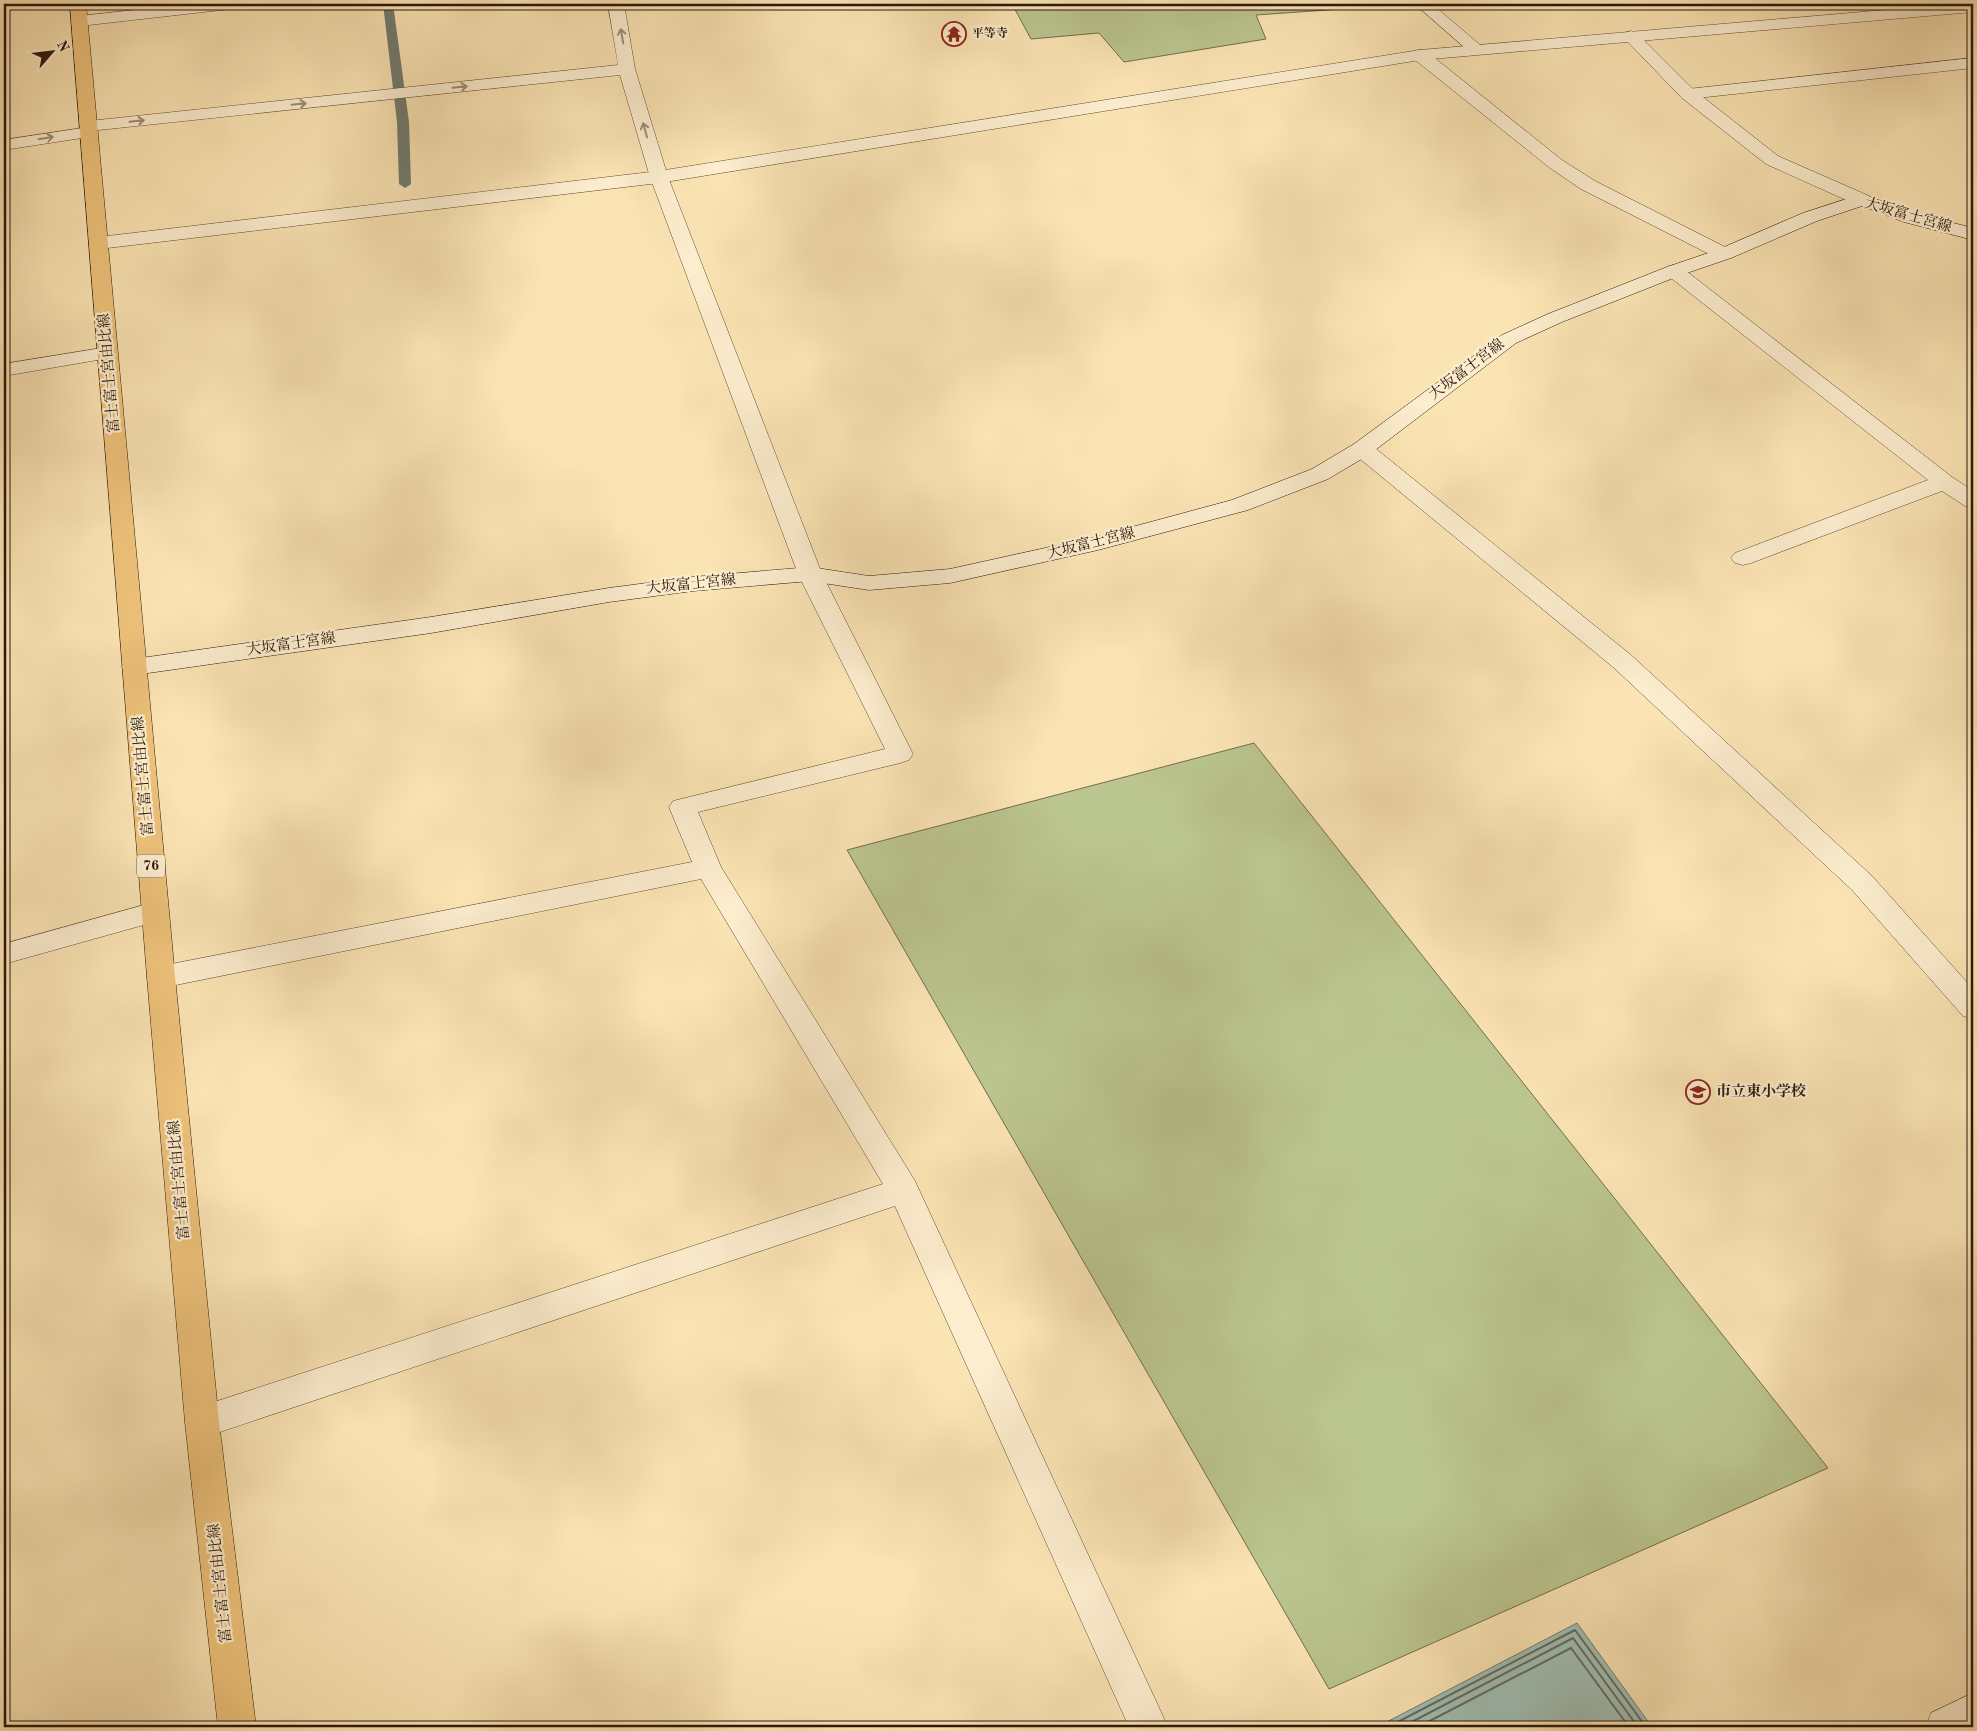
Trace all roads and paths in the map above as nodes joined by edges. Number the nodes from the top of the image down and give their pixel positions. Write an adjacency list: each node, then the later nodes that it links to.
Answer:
1 (230, 4): 5 (street)
2 (616, 4): 10 (street, one-way to 2)
3 (1423, 4): 7 (street)
4 (1973, 6): 6 (street)
5 (79, 12): 12 (main road, 富士富士宮由比線 / 76)
6 (1631, 36): 7 (street); 11 (street)
7 (1478, 50): 8 (street)
8 (1420, 55): 14 (street); 18 (street)
9 (1973, 63): 11 (street)
10 (628, 69): 12 (street, one-way to 10); 14 (street, one-way to 10)
11 (1688, 94): 15 (street)
12 (89, 129): 13 (street, one-way to 12); 17 (main road, 富士富士宮由比線 / 76)
13 (4, 144)
14 (659, 177): 17 (street); 26 (street)
15 (1862, 200): 16 (street, 大坂富士宮線); 18 (street, 大坂富士宮線)
16 (1973, 234)
17 (99, 243): 20 (main road, 富士富士宮由比線 / 76)
18 (1724, 254): 19 (street, 大坂富士宮線)
19 (1674, 271): 22 (street, 大坂富士宮線); 23 (street)
20 (108, 353): 21 (street); 27 (main road, 富士富士宮由比線 / 76)
21 (4, 370)
22 (1362, 449): 26 (street, 大坂富士宮線); 32 (street)
23 (1944, 482): 24 (street); 25 (street)
24 (1973, 501)
25 (1743, 558)
26 (810, 574): 27 (street, 大坂富士宮線); 28 (street)
27 (134, 667): 29 (main road, 富士富士宮由比線 / 76)
28 (708, 868): 31 (street); 33 (street)
29 (155, 912): 30 (street); 31 (main road, 富士富士宮由比線 / 76)
30 (4, 954)
31 (161, 977): 34 (main road, 富士富士宮由比線 / 76)
32 (1973, 1008)
33 (904, 1190): 34 (street); 37 (street)
34 (202, 1422): 36 (main road, 富士富士宮由比線 / 76)
35 (1973, 1712): 38 (street)
36 (237, 1727)
37 (1149, 1727)
38 (1945, 1727)

